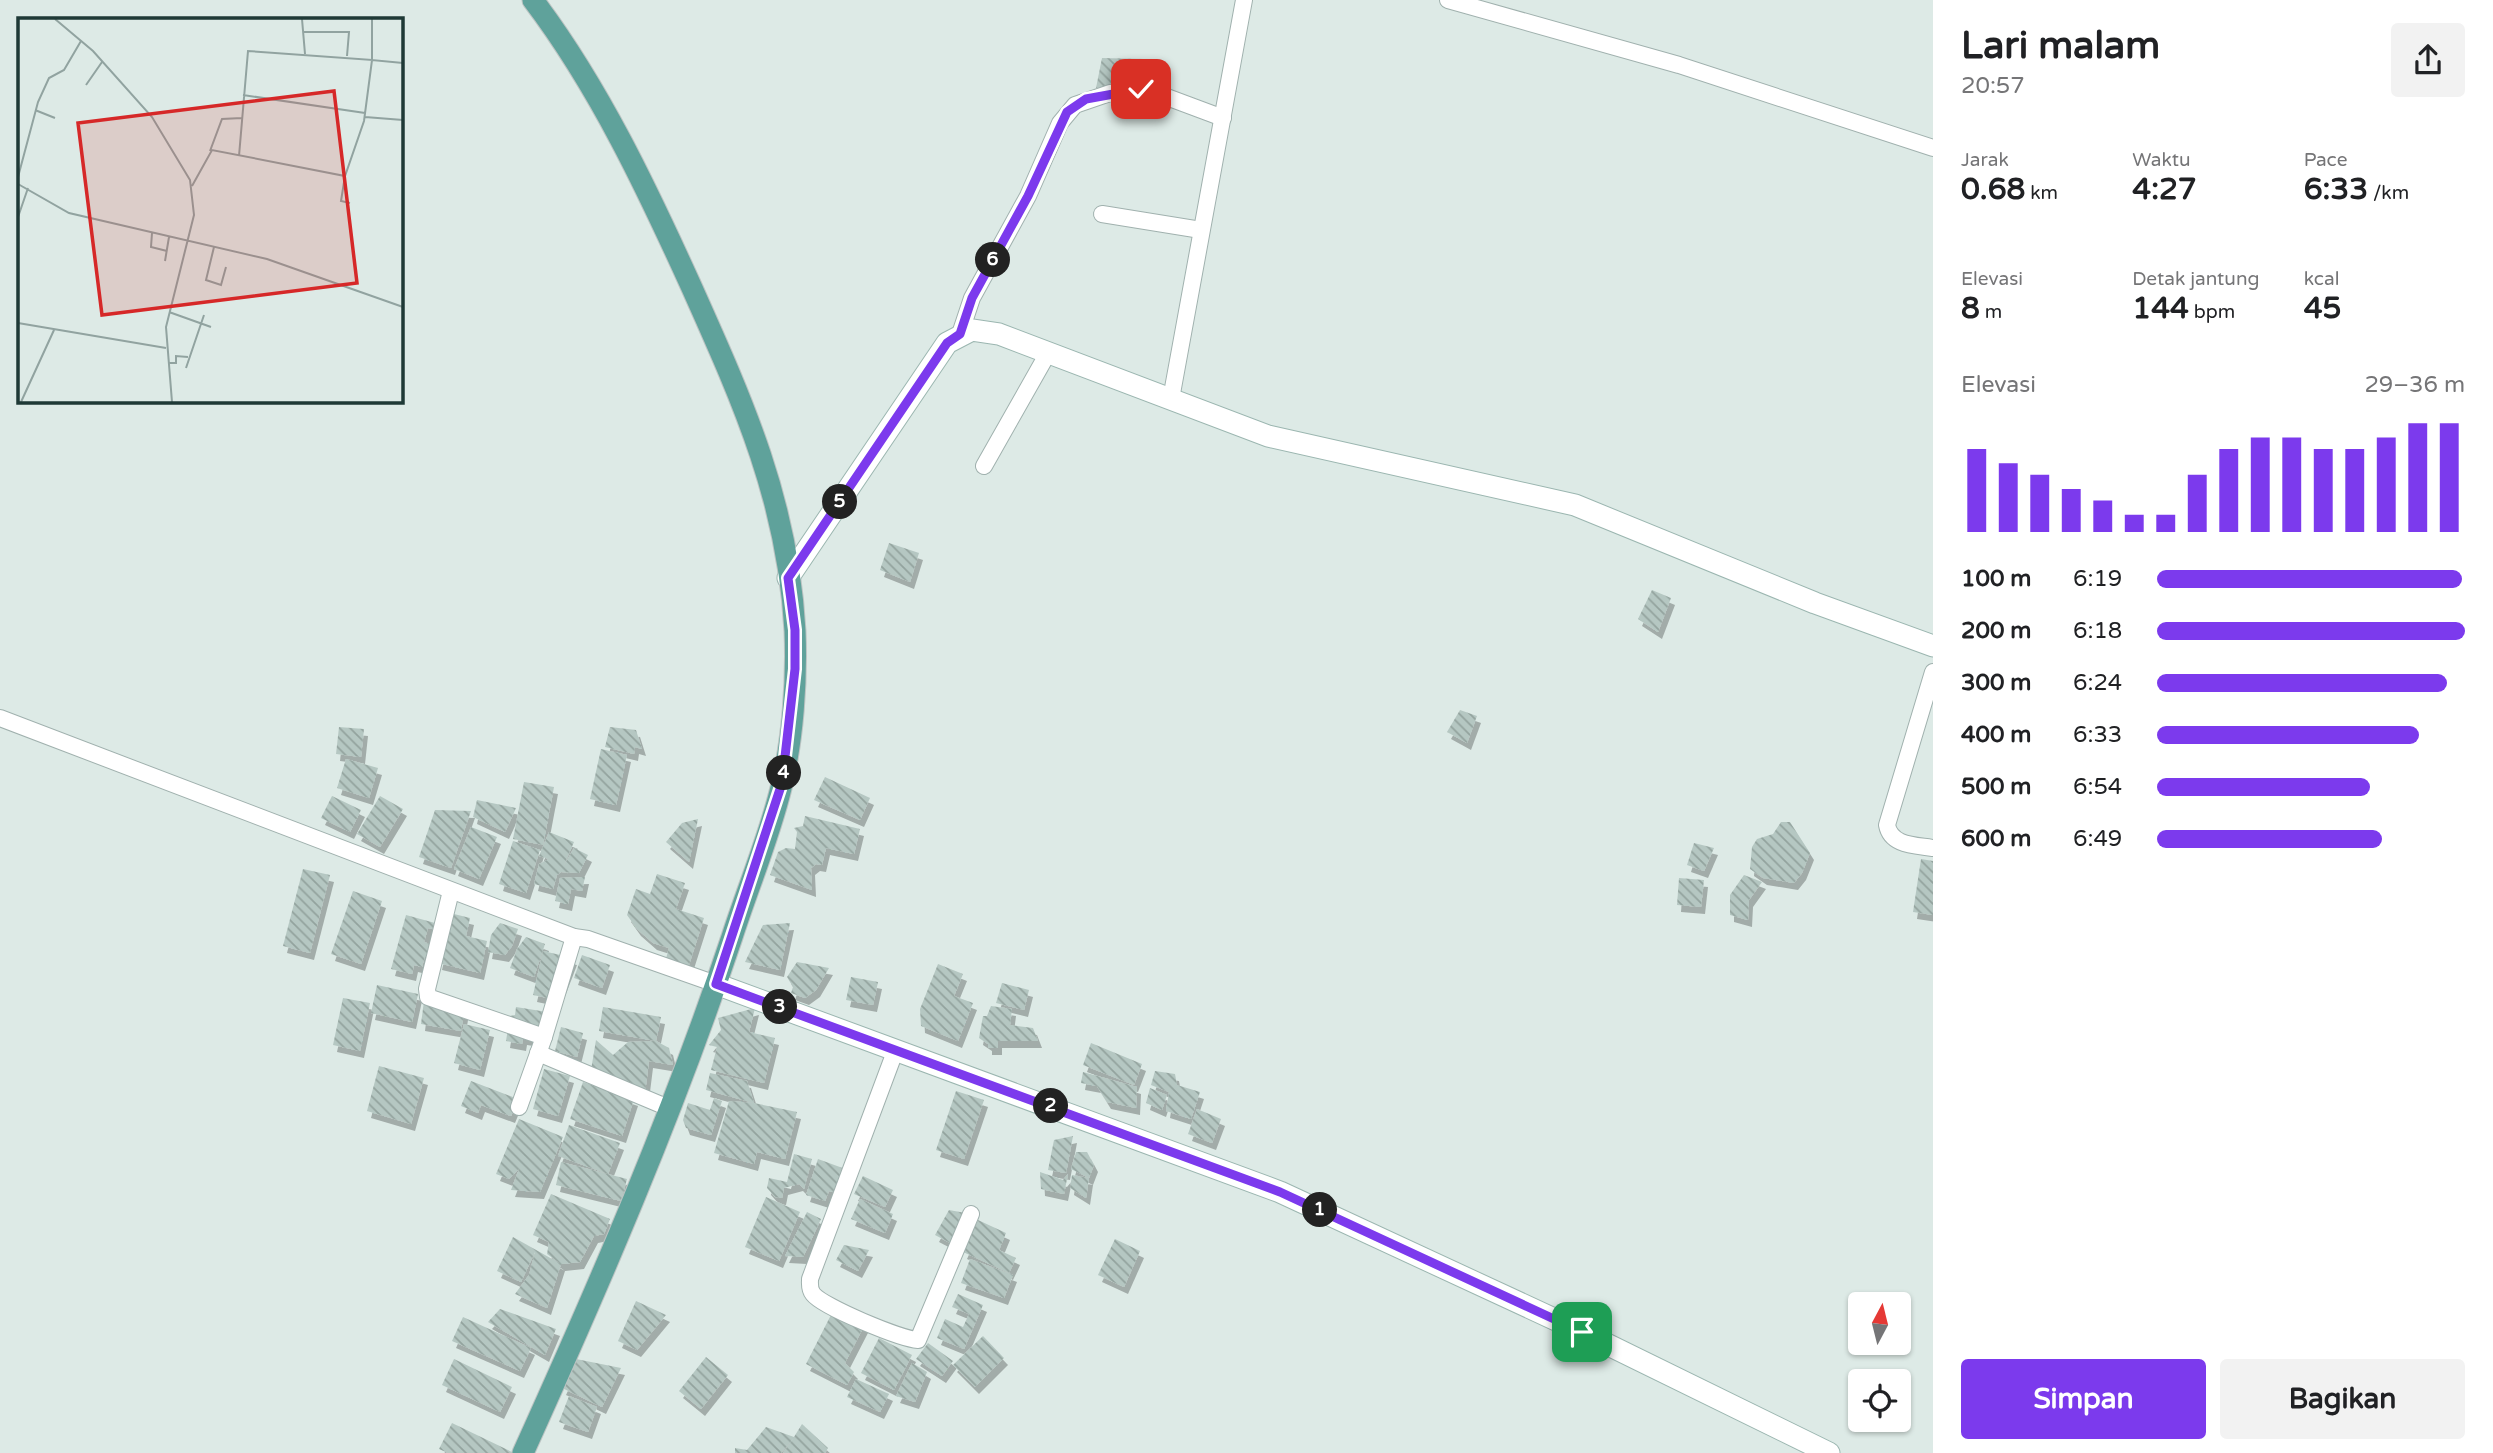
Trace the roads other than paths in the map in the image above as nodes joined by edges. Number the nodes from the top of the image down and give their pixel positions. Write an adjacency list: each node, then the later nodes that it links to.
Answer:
1 (533, 0): 12 (main road)
2 (1244, 0): 4 (street)
3 (1448, 0): 5 (street)
4 (1223, 118): 7 (street); 8 (street)
5 (1933, 148)
6 (1102, 214): 7 (street)
7 (1201, 230): 10 (street)
8 (960, 334): 9 (street); 12 (street)
9 (1048, 353): 10 (street); 11 (street)
10 (1171, 399): 13 (street)
11 (984, 466)
12 (788, 578): 19 (main road)
13 (1933, 646)
14 (1933, 672): 16 (street)
15 (0, 719): 17 (street)
16 (1933, 848)
17 (452, 891): 18 (street); 20 (street)
18 (574, 937): 19 (street); 20 (street)
19 (716, 984): 21 (street); 24 (main road)
20 (544, 1037): 22 (street)
21 (896, 1049): 25 (street); 27 (street)
22 (538, 1053): 23 (street); 24 (street)
23 (519, 1107)
24 (671, 1109): 26 (main road)
25 (971, 1214)
26 (523, 1453)
27 (1829, 1453)

